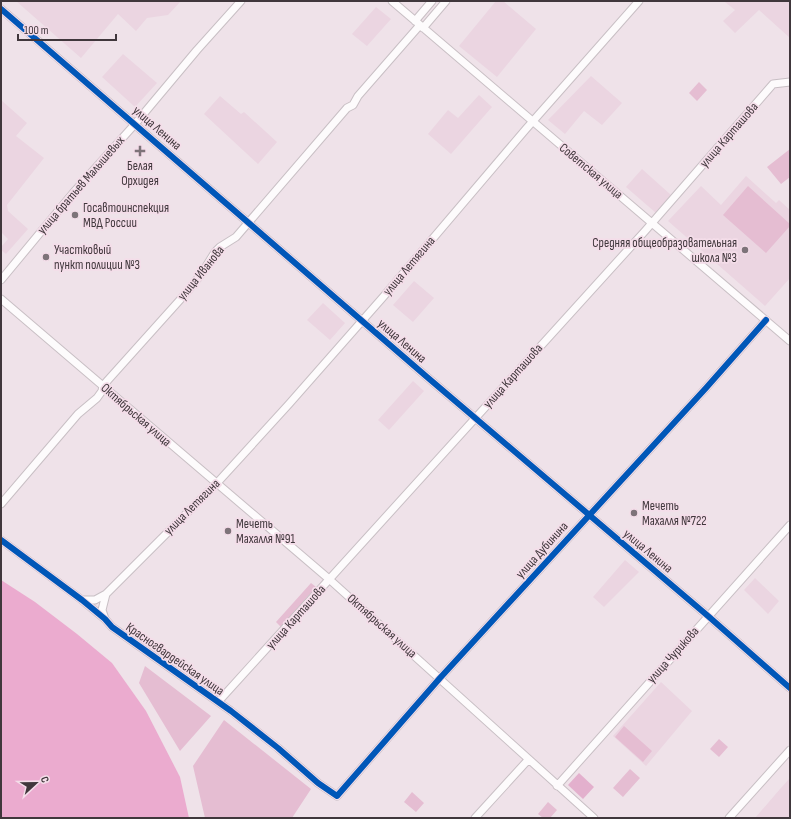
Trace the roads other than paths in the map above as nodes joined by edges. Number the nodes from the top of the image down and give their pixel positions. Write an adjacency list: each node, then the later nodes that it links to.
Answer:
1 (241, 1): 12 (street, улица братьев Малышевых)
2 (392, 1): 7 (street, Советская улица)
3 (432, 1): 7 (street, улица Иванова)
4 (446, 1): 7 (street, улица Иванова)
5 (639, 1): 11 (street, улица Летягина)
6 (1, 9): 12 (street, улица Ленина)
7 (419, 25): 11 (street, Советская улица); 13 (street, улица Иванова)
8 (790, 82): 9 (street)
9 (772, 86): 10 (street); 14 (street, улица Карташова)
10 (790, 86)
11 (533, 122): 14 (street, Советская улица); 18 (street, улица Летягина)
12 (135, 124): 13 (street, улица Ленина); 15 (street, улица братьев Малышевых)
13 (248, 222): 18 (street, улица Ленина); 20 (street, улица Иванова)
14 (652, 222): 17 (street, Советская улица); 21 (street, улица Карташова)
15 (1, 280)
16 (1, 299): 20 (street, Октябрьская улица)
17 (766, 320): 19 (street, Советская улица); 24 (street, улица Дубинина)
18 (362, 321): 21 (street, улица Ленина); 22 (street, улица Летягина)
19 (790, 341)
20 (103, 386): 22 (street, Октябрьская улица); 23 (street, улица Иванова)
21 (475, 418): 24 (street, улица Ленина); 27 (street, улица Карташова)
22 (216, 483): 27 (street, Октябрьская улица); 28 (street, улица Летягина)
23 (1, 504)
24 (589, 516): 30 (street, улица Ленина); 32 (street, улица Дубинина)
25 (790, 525): 30 (street, улица Чурикова)
26 (1, 540): 29 (street, Красногвардейская улица)
27 (329, 580): 32 (street, Октябрьская улица); 34 (street, улица Карташова)
28 (106, 594): 29 (street, улица Летягина); 31 (street)
29 (82, 600): 31 (street, Красногвардейская улица)
30 (708, 616): 33 (street, улица Ленина); 37 (street, улица Чурикова)
31 (105, 619): 34 (street, Красногвардейская улица)
32 (440, 678): 36 (street, Октябрьская улица); 38 (street, улица Дубинина)
33 (790, 688)
34 (218, 702): 38 (street, Красногвардейская улица)
35 (790, 750): 41 (street)
36 (528, 760): 37 (street, Октябрьская улица); 39 (street)
37 (557, 786): 40 (street, Октябрьская улица)
38 (337, 796)
39 (475, 818)
40 (594, 818)
41 (729, 818)

